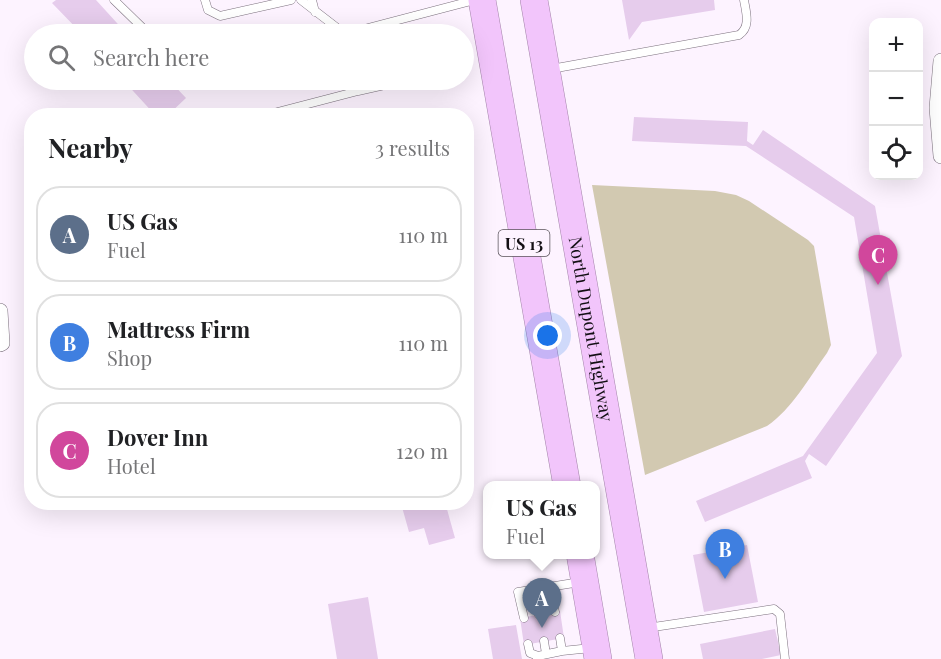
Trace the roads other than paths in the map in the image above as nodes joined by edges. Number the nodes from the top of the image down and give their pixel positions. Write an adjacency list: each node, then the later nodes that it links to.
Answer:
1 (114, 0): 11 (lane)
2 (205, 0): 3 (lane)
3 (291, 0)
4 (300, 0): 10 (lane)
5 (312, 0): 10 (lane)
6 (475, 0): 13 (lane)
7 (482, 0): 22 (highway, US 13)
8 (534, 0): 15 (highway, North Dupont Highway / US 13)
9 (744, 0): 15 (lane)
10 (315, 12): 12 (lane)
11 (139, 24)
12 (331, 24)
13 (383, 24)
14 (941, 61): 19 (street)
15 (546, 70): 30 (highway, North Dupont Highway / US 13)
16 (362, 90): 17 (lane)
17 (358, 91): 18 (lane)
18 (293, 108)
19 (941, 156)
20 (0, 311): 21 (street)
21 (0, 344)
22 (566, 481)
23 (581, 559): 24 (highway)
24 (584, 582): 25 (lane); 35 (highway)
25 (550, 586): 26 (lane); 27 (lane)
26 (533, 589): 28 (lane); 29 (lane)
27 (555, 612)
28 (539, 615)
29 (524, 618)
30 (644, 628): 37 (highway, North Dupont Highway / US 13); 38 (lane)
31 (560, 638): 34 (lane)
32 (544, 641): 36 (lane)
33 (528, 644): 36 (lane)
34 (562, 651): 35 (lane); 36 (lane)
35 (596, 655)
36 (540, 656)
37 (649, 659)
38 (785, 659)

